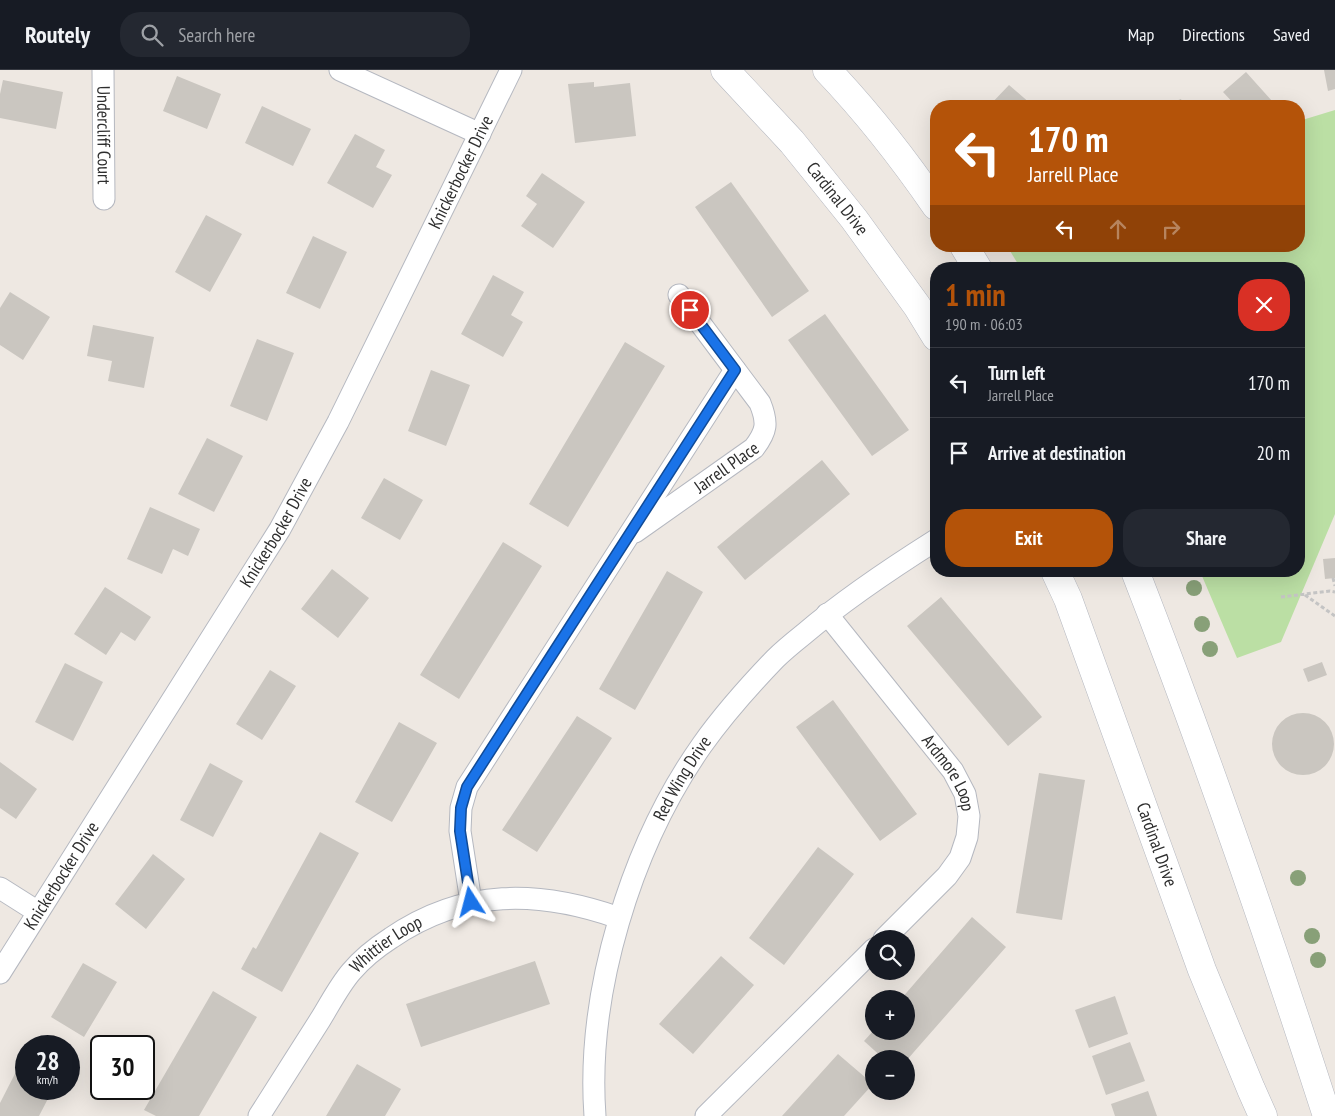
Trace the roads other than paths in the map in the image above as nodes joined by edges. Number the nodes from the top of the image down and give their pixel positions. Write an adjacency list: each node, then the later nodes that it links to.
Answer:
1 (103, 70): 8 (street, Undercliff Court)
2 (340, 70): 6 (street)
3 (511, 70): 6 (street, Knickerbocker Drive)
4 (725, 70): 10 (main road, Cardinal Drive)
5 (828, 70): 7 (main road)
6 (480, 134): 19 (street, Knickerbocker Drive)
7 (930, 197)
8 (104, 199)
9 (679, 295): 11 (street, Jarrell Place)
10 (930, 327)
11 (735, 370): 12 (street, Jarrell Place); 12 (street, Jarrell Place)
12 (626, 538): 18 (street, Jarrell Place)
13 (930, 544): 16 (street, Red Wing Drive)
14 (1058, 577): 28 (main road, Cardinal Drive)
15 (1137, 577): 29 (main road)
16 (827, 614): 20 (street, Red Wing Drive); 21 (street, Ardmore Loop)
17 (0, 888): 19 (street)
18 (471, 902): 20 (street, Whittier Loop); 25 (street, Whittier Loop)
19 (38, 912): 23 (street, Knickerbocker Drive)
20 (619, 918): 26 (street, Red Wing Drive)
21 (893, 930)
22 (865, 958): 27 (street)
23 (0, 973)
24 (1335, 1105): 29 (main road)
25 (259, 1116)
26 (595, 1116)
27 (706, 1116)
28 (1263, 1116)
29 (1328, 1116)

